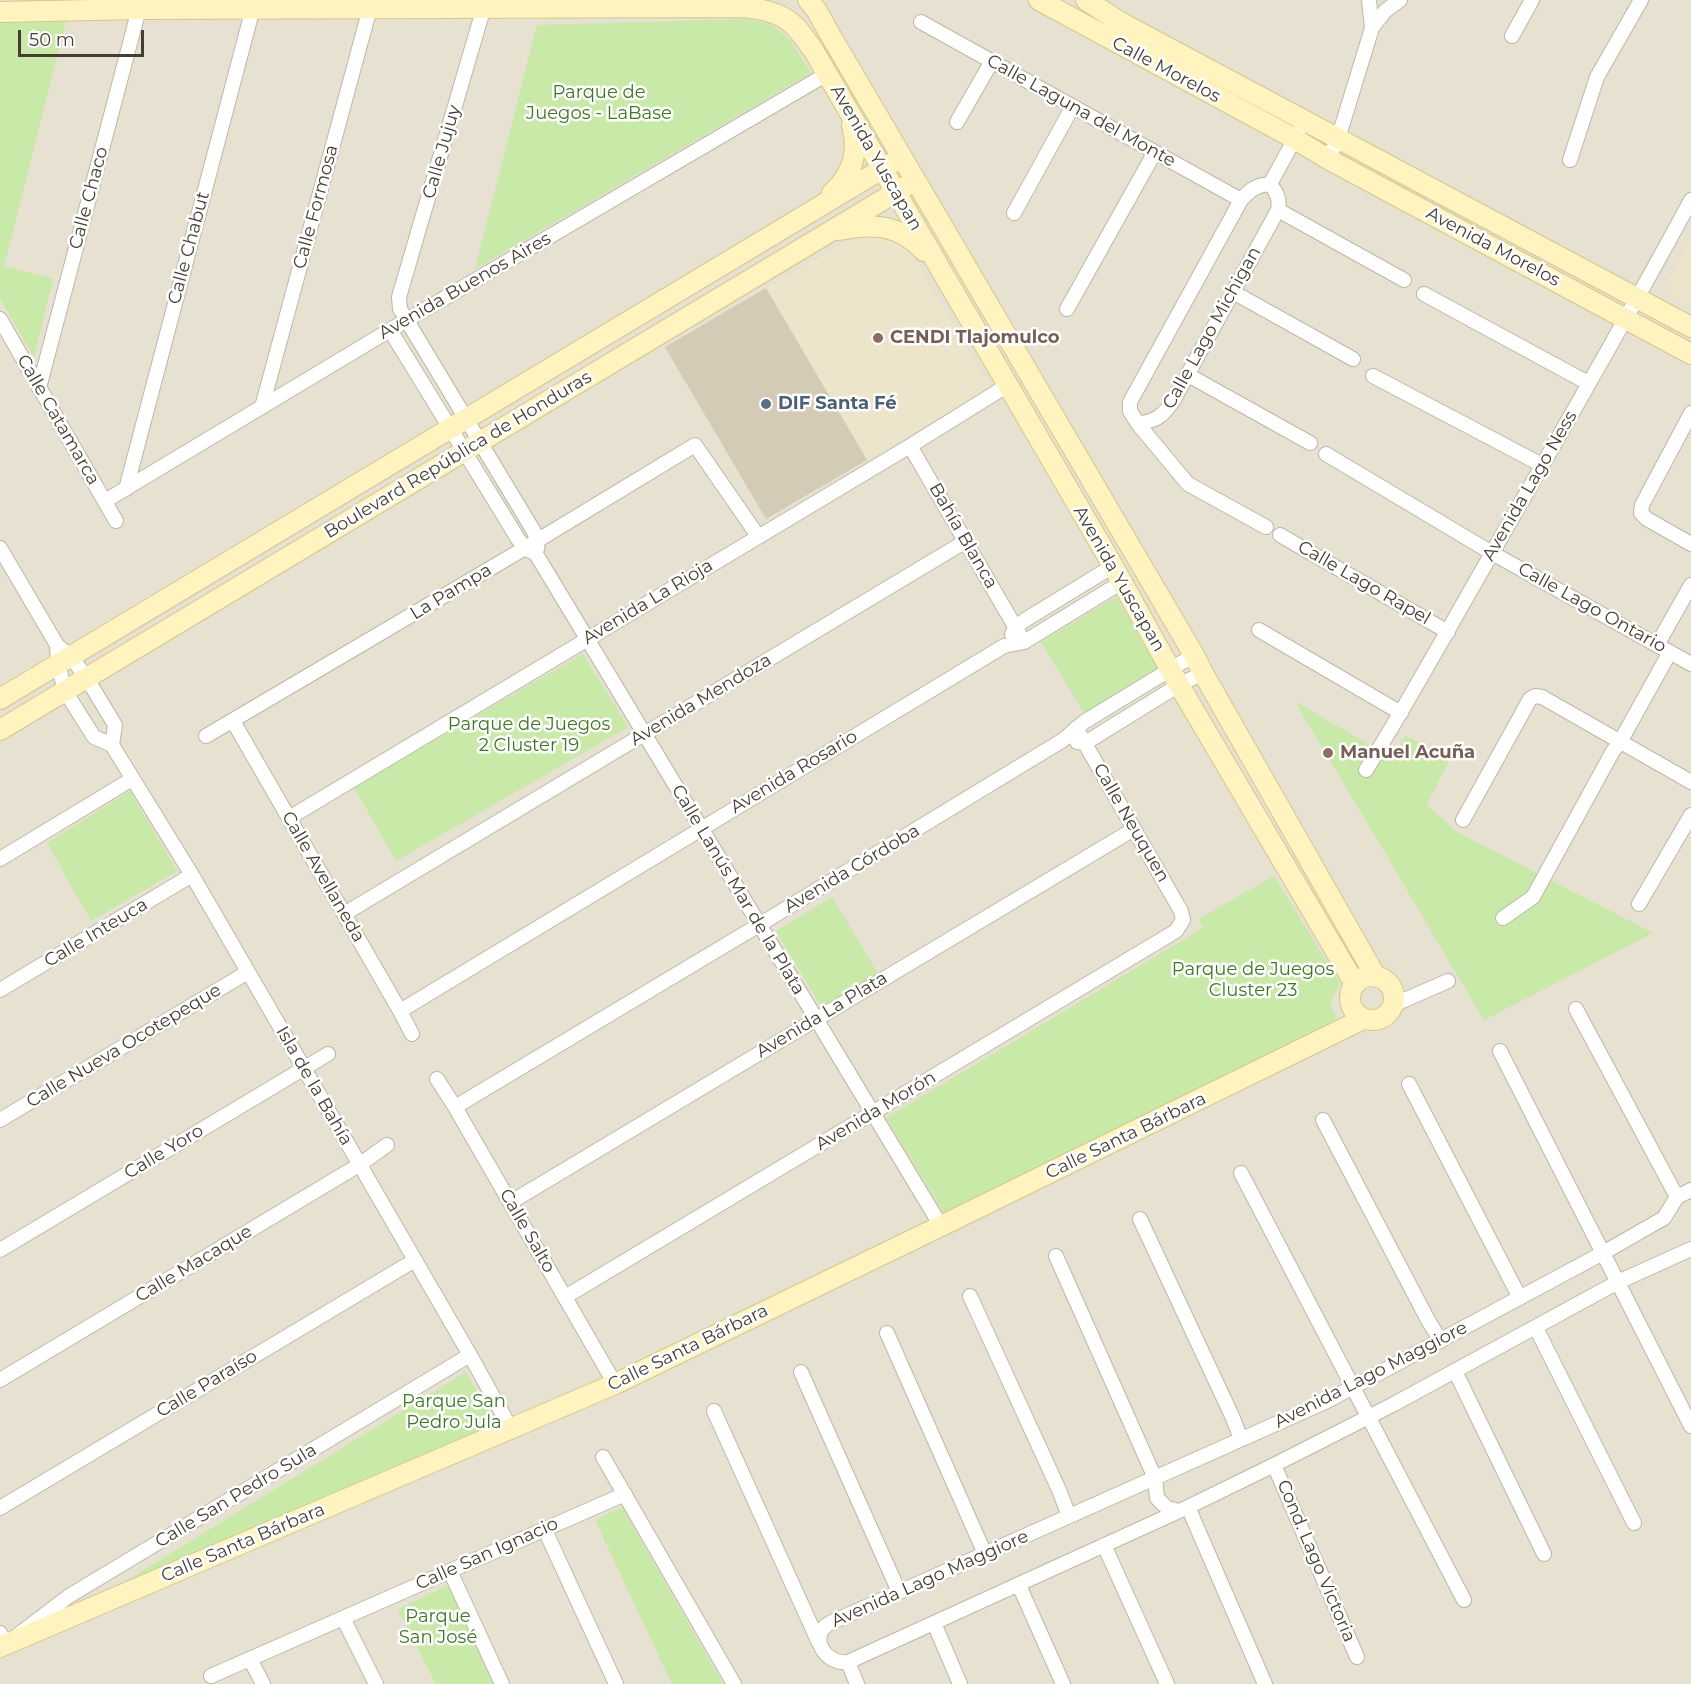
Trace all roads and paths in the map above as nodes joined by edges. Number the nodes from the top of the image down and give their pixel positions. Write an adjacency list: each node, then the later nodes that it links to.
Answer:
1 (808, 0): 27 (street, Avenida Yuscapan)
2 (1039, 0): 14 (street, Calle Morelos)
3 (1080, 0): 14 (street)
4 (1086, 0): 22 (street, Calle Morelos)
5 (1369, 0): 16 (street)
6 (1400, 0): 16 (street)
7 (1532, 0): 17 (street)
8 (1641, 0): 29 (street)
9 (253, 4): 11 (street, Avenida Yuscapan); 12 (street, Avenida Yuscapan); 68 (street, Calle Chabut)
10 (484, 7): 11 (street, Avenida Yuscapan); 19 (street, Avenida Yuscapan); 44 (street, Calle Jujuy)
11 (370, 8): 59 (street, Calle Formosa)
12 (139, 9): 13 (street, Avenida Yuscapan); 58 (street, Calle Chaco)
13 (0, 12)
14 (1069, 17): 25 (street, Calle Morelos)
15 (921, 22): 18 (street, Calle Laguna del Monte)
16 (1372, 28): 24 (street)
17 (1512, 36)
18 (993, 61): 20 (street, Calle Laguna del Monte); 23 (street)
19 (827, 74): 21 (street, Avenida Yuscapan); 49 (street, Avenida Buenos Aires)
20 (1073, 106): 26 (street, Calle Laguna del Monte); 38 (street)
21 (848, 111): 30 (street, Avenida Yuscapan); 36 (street)
22 (1305, 121): 24 (street, Avenida Morelos); 25 (street)
23 (957, 122)
24 (1338, 139): 28 (street); 45 (street, Avenida Morelos)
25 (1295, 140): 28 (street, Avenida Morelos); 32 (street)
26 (1155, 152): 34 (street, Calle Laguna del Monte); 46 (street)
27 (902, 157): 30 (street, Boulevard República de Honduras); 31 (street, Avenida Yuscapan)
28 (1328, 159): 47 (street, Avenida Morelos)
29 (1570, 160)
30 (882, 169): 33 (street, Avenida Yuscapan); 36 (street, Boulevard República de Honduras)
31 (915, 180): 33 (street, Boulevard República de Honduras); 89 (street, Avenida Yuscapan)
32 (1270, 184): 34 (street, Calle Lago Michigan); 37 (street)
33 (895, 192): 39 (street, Boulevard República de Honduras); 40 (street, Avenida Yuscapan)
34 (1241, 200): 62 (street, Calle Lago Michigan)
35 (1691, 200): 45 (street, Avenida Lago Ness)
36 (812, 210): 61 (street, Boulevard República de Honduras)
37 (1278, 210): 41 (street); 42 (street, Calle Lago Michigan)
38 (1014, 213)
39 (827, 233): 40 (street); 65 (street, Boulevard República de Honduras)
40 (938, 265): 57 (street, Avenida Yuscapan)
41 (1404, 280)
42 (1233, 292): 53 (street); 54 (street, Calle Lago Michigan)
43 (1424, 294): 56 (street)
44 (399, 297): 49 (street, Calle Lanús Mar de la Plata)
45 (1638, 299): 47 (street, Avenida Lago Ness); 50 (street, Avenida Morelos)
46 (1067, 309)
47 (1627, 318): 52 (street, Avenida Morelos); 56 (street, Avenida Lago Ness)
48 (0, 319): 58 (street, Calle Catamarca)
49 (406, 321): 51 (street, Avenida Buenos Aires); 61 (street, Calle Lanús Mar de la Plata)
50 (1691, 327)
51 (390, 330): 59 (street, Avenida Buenos Aires); 61 (street, Calle Lanús Mar de la Plata)
52 (1691, 354)
53 (1353, 359)
54 (1188, 375): 62 (street, Calle Lago Michigan); 63 (street)
55 (1373, 376): 67 (street)
56 (1588, 383): 67 (street, Avenida Lago Ness)
57 (1008, 385): 64 (street, Avenida La Rioja); 79 (street, Avenida Yuscapan)
58 (39, 388): 69 (street, Calle Catamarca)
59 (262, 407): 68 (street, Avenida Buenos Aires)
60 (1691, 413): 75 (street)
61 (459, 424): 65 (street, Calle Lanús Mar de la Plata); 90 (street, Boulevard República de Honduras)
62 (1138, 424): 71 (street)
63 (1310, 443)
64 (910, 446): 73 (street, Avenida La Rioja); 74 (street, Bahía Blanca)
65 (473, 447): 76 (street, Calle Lanús Mar de la Plata); 93 (street, Boulevard República de Honduras)
66 (1326, 454): 78 (street, Calle Lago Ontario)
67 (1542, 465): 78 (street, Avenida Lago Ness)
68 (126, 489): 69 (street, Avenida Buenos Aires)
69 (105, 501): 70 (street, Calle Catamarca)
70 (116, 521)
71 (1266, 527)
72 (1280, 535): 83 (street, Calle Lago Rapel)
73 (758, 536): 76 (street, La Pampa); 84 (street, Avenida La Rioja)
74 (966, 541): 81 (street, Bahía Blanca); 101 (street, Avenida Mendoza)
75 (1691, 544)
76 (533, 547): 84 (street, Calle Lanús Mar de la Plata); 98 (street, La Pampa)
77 (0, 548): 90 (street, Isla de la Bahía)
78 (1492, 553): 83 (street, Avenida Lago Ness); 86 (street, Calle Lago Ontario)
79 (1117, 574): 81 (street, Avenida Rosario); 85 (street, Avenida Rosario); 94 (street, Avenida Yuscapan)
80 (1691, 585): 86 (street)
81 (1016, 627): 85 (street, Bahía Blanca); 87 (street, Avenida Rosario)
82 (1259, 630): 97 (street)
83 (1448, 632): 97 (street, Avenida Lago Ness)
84 (587, 639): 101 (street, Calle Lanús Mar de la Plata); 111 (street, Avenida La Rioja)
85 (1024, 642): 87 (street, Avenida Rosario)
86 (1657, 645): 88 (street, Calle Lago Ontario)
87 (1004, 646): 113 (street, Avenida Rosario)
88 (1670, 652): 91 (street, Calle Lago Ontario); 104 (street)
89 (1194, 655): 92 (street, Avenida Yuscapan); 94 (street, Avenida Córdoba)
90 (62, 656): 93 (street, Isla de la Bahía); 95 (street, Isla de la Bahía); 96 (street, Boulevard República de Honduras)
91 (1691, 664)
92 (1203, 673): 94 (street, Avenida Córdoba); 123 (street, Avenida Yuscapan)
93 (86, 677): 95 (street, Boulevard República de Honduras); 106 (street, Isla de la Bahía)
94 (1175, 677): 99 (street, Avenida Córdoba); 105 (street, Avenida Córdoba); 125 (street, Avenida Yuscapan)
95 (65, 691): 100 (street, Boulevard República de Honduras); 106 (street, Isla de la Bahía)
96 (0, 699)
97 (1401, 713): 107 (street, Avenida Lago Ness)
98 (232, 721): 102 (street, La Pampa); 111 (street, Calle Avellaneda)
99 (1076, 728): 103 (street, Avenida Córdoba); 105 (street, Calle Neuquen)
100 (0, 730)
101 (644, 734): 113 (street, Calle Lanús Mar de la Plata); 118 (street, Avenida Mendoza)
102 (207, 736)
103 (1063, 740): 105 (street); 121 (street, Avenida Córdoba)
104 (1620, 742): 109 (street); 112 (street); 119 (street)
105 (1085, 743): 114 (street, Calle Neuquen)
106 (112, 745): 108 (street, Isla de la Bahía)
107 (1366, 770)
108 (132, 779): 115 (street); 116 (street, Isla de la Bahía)
109 (1691, 782)
110 (1691, 815): 117 (street)
111 (288, 818): 118 (street, Calle Avellaneda)
112 (1463, 820)
113 (701, 828): 121 (street, Calle Lanús Mar de la Plata); 129 (street, Avenida Rosario)
114 (1134, 828): 120 (street, Calle Neuquen); 130 (street, Avenida La Plata)
115 (0, 859)
116 (192, 875): 122 (street, Isla de la Bahía); 126 (street, Calle Inteuca)
117 (1639, 904)
118 (344, 914): 129 (street, Calle Avellaneda)
119 (1503, 918)
120 (1183, 920): 139 (street, Avenida Morón)
121 (759, 925): 130 (street, Calle Lanús Mar de la Plata); 138 (street, Avenida Córdoba)
122 (248, 972): 135 (street, Isla de la Bahía); 140 (street, Calle Nueva Ocotepeque)
123 (1376, 977): 125 (street); 127 (street)
124 (1448, 981): 127 (street)
125 (1355, 984): 131 (street)
126 (0, 990)
127 (1393, 1005): 131 (street)
128 (1576, 1009): 146 (street)
129 (400, 1011): 132 (street, Calle Avellaneda)
130 (816, 1019): 139 (street, Calle Lanús Mar de la Plata); 147 (street, Avenida La Plata)
131 (1363, 1019): 149 (street, Calle Santa Bárbara)
132 (412, 1034)
133 (1500, 1051): 152 (street)
134 (328, 1054): 135 (street, Calle Yoro)
135 (304, 1069): 143 (street, Isla de la Bahía); 150 (street, Calle Yoro)
136 (437, 1079): 138 (street, Calle Salto)
137 (1409, 1084): 158 (street)
138 (456, 1107): 147 (street, Calle Salto)
139 (872, 1114): 149 (street, Calle Lanús Mar de la Plata); 157 (street, Avenida Morón)
140 (0, 1120)
141 (1323, 1120): 161 (street)
142 (387, 1145): 143 (street, Calle Macaque)
143 (359, 1165): 154 (street, Isla de la Bahía); 165 (street, Calle Macaque)
144 (1241, 1173): 167 (street)
145 (1691, 1190): 146 (street, Avenida Lago Maggiore)
146 (1677, 1197): 152 (street, Avenida Lago Maggiore)
147 (511, 1202): 157 (street, Calle Salto)
148 (1140, 1219): 172 (street)
149 (941, 1226): 166 (street, Calle Santa Bárbara)
150 (0, 1250)
151 (1691, 1250): 155 (street, Avenida Lago Maggiore)
152 (1603, 1253): 155 (street); 158 (street, Avenida Lago Maggiore)
153 (1056, 1256): 175 (street)
154 (415, 1260): 162 (street, Isla de la Bahía); 177 (street, Calle Paraíso)
155 (1618, 1282): 159 (street, Avenida Lago Maggiore); 170 (street)
156 (969, 1296): 179 (street)
157 (566, 1297): 166 (street, Calle Salto)
158 (1520, 1298): 161 (street, Avenida Lago Maggiore)
159 (1536, 1328): 163 (street, Avenida Lago Maggiore); 180 (street)
160 (886, 1333): 183 (street)
161 (1441, 1341): 167 (street, Avenida Lago Maggiore)
162 (470, 1355): 171 (street, Isla de la Bahía); 191 (street, Calle San Pedro Sula)
163 (1455, 1371): 169 (street, Avenida Lago Maggiore); 184 (street)
164 (801, 1372): 187 (street)
165 (0, 1380)
166 (615, 1384): 171 (street, Calle Santa Bárbara)
167 (1353, 1387): 169 (street); 172 (street, Avenida Lago Maggiore)
168 (714, 1411): 192 (street)
169 (1370, 1416): 174 (street, Avenida Lago Maggiore); 188 (street)
170 (1691, 1426)
171 (511, 1429): 191 (street, Calle Santa Bárbara)
172 (1241, 1439): 175 (street, Avenida Lago Maggiore)
173 (603, 1457): 176 (street)
174 (1274, 1465): 178 (street, Avenida Lago Maggiore); 193 (street, Cond. Lago Victoria)
175 (1155, 1478): 178 (street); 179 (street, Avenida Lago Maggiore)
176 (625, 1494): 181 (street, Calle San Ignacio); 201 (street)
177 (0, 1508)
178 (1184, 1509): 182 (street, Avenida Lago Maggiore); 206 (street)
179 (1069, 1516): 183 (street, Avenida Lago Maggiore)
180 (1634, 1523)
181 (544, 1528): 185 (street, Calle San Ignacio); 200 (street)
182 (1104, 1545): 186 (street, Avenida Lago Maggiore); 205 (street)
183 (985, 1554): 187 (street, Avenida Lago Maggiore)
184 (1544, 1554)
185 (450, 1571): 189 (street, Calle San Ignacio); 199 (street)
186 (1017, 1585): 190 (street, Avenida Lago Maggiore); 204 (street)
187 (899, 1592): 192 (street, Avenida Lago Maggiore)
188 (1464, 1600)
189 (343, 1618): 194 (street, Calle San Ignacio); 198 (street)
190 (934, 1623): 195 (street, Avenida Lago Maggiore); 203 (street)
191 (2, 1641)
192 (823, 1650): 195 (street, Avenida Lago Maggiore)
193 (1357, 1657)
194 (250, 1659): 196 (street, Calle San Ignacio); 197 (street)
195 (848, 1662): 202 (street)
196 (211, 1676)
197 (263, 1684)
198 (376, 1684)
199 (502, 1684)
200 (616, 1684)
201 (734, 1684)
202 (857, 1684)
203 (960, 1684)
204 (1063, 1684)
205 (1167, 1684)
206 (1265, 1684)

